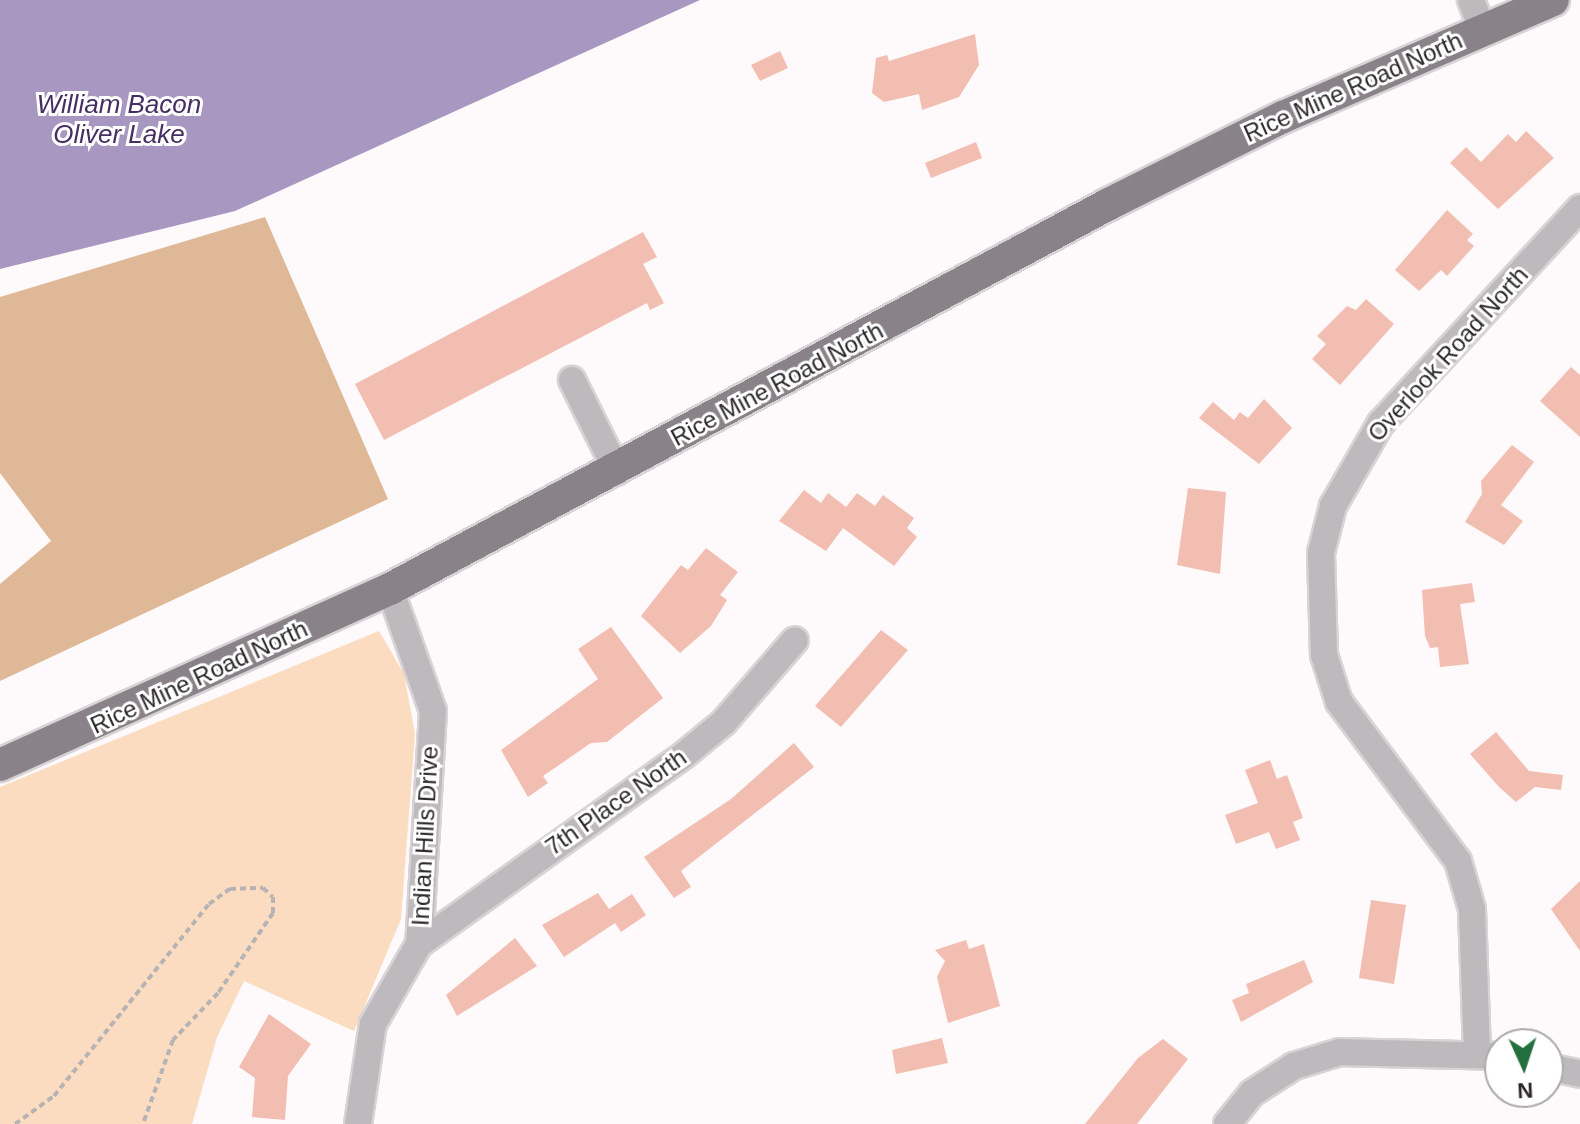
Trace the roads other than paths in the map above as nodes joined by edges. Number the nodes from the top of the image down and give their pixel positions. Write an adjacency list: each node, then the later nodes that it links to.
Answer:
1 (1553, 0): 2 (main road, Rice Mine Road North)
2 (1476, 14): 5 (main road, Rice Mine Road North)
3 (1580, 208): 10 (street, Overlook Road North)
4 (572, 380): 5 (street)
5 (617, 471): 6 (main road, Rice Mine Road North)
6 (390, 589): 8 (main road, Rice Mine Road North); 9 (street, Indian Hills Drive)
7 (795, 640): 9 (street, 7th Place North)
8 (0, 765)
9 (419, 944): 12 (street, Indian Hills Drive)
10 (1485, 1028)
11 (1484, 1055): 13 (street, Overlook Road North)
12 (358, 1124)
13 (1227, 1124)

